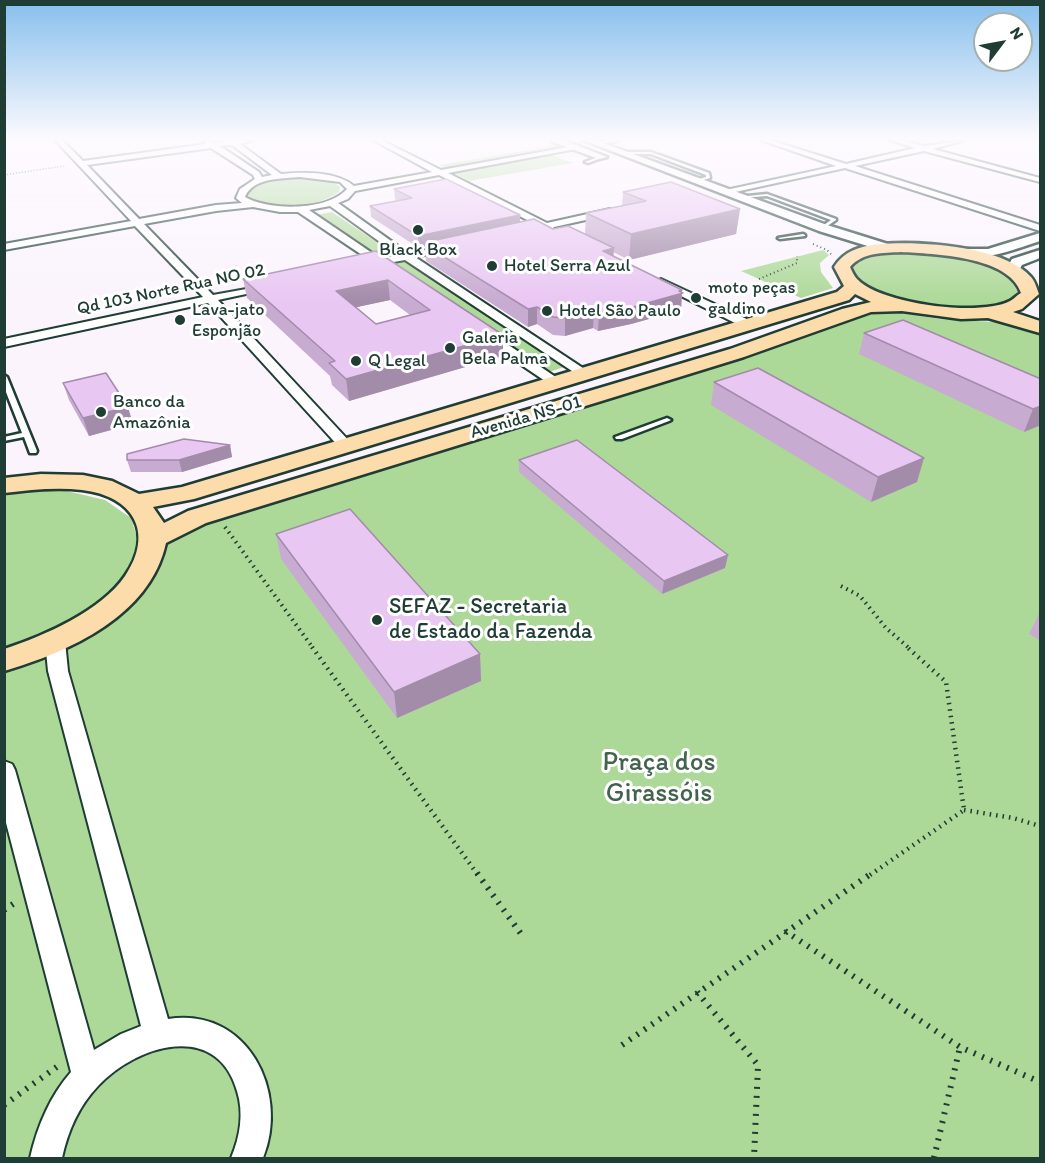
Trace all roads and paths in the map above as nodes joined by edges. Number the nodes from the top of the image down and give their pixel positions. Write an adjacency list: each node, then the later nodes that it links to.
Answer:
1 (110, 194): 12 (street)
2 (242, 194): 7 (street)
3 (349, 194): 8 (street)
4 (484, 194): 13 (street)
5 (735, 194): 23 (street)
6 (937, 194): 14 (street)
7 (240, 198): 9 (street); 12 (street)
8 (332, 203): 10 (street); 26 (street)
9 (250, 205): 10 (street); 12 (street)
10 (299, 208): 29 (street)
11 (616, 211): 13 (street)
12 (135, 220): 18 (street); 22 (street); 37 (street)
13 (547, 226): 15 (street); 16 (street)
14 (1041, 228)
15 (557, 231)
16 (514, 233)
17 (781, 233): 20 (street)
18 (4, 237)
19 (1041, 237): 24 (street, Avenida NS-01)
20 (808, 239): 28 (path)
21 (459, 245): 26 (street)
22 (4, 247)
23 (887, 248): 24 (main road, Avenida NS-01); 28 (main road, Avenida NS-01)
24 (961, 253): 31 (main road, Avenida NS-01)
25 (1041, 254): 31 (street)
26 (406, 256): 29 (street); 45 (street)
27 (797, 256): 34 (path)
28 (839, 256): 36 (main road)
29 (379, 262): 30 (street); 32 (street)
30 (356, 267)
31 (1012, 271): 38 (main road, Avenida NS-01)
32 (398, 275)
33 (653, 278): 41 (street)
34 (759, 279)
35 (278, 284): 37 (street, Qd 103 Norte Rua NO 02)
36 (854, 286): 39 (main road, Avenida NS-01); 41 (main road, Avenida NS-01)
37 (212, 299): 44 (street, Qd 103 Norte Rua NO 02); 52 (street)
38 (1033, 305): 40 (main road, Avenida NS-01)
39 (901, 306): 40 (main road, Avenida NS-01); 56 (main road, Avenida NS-01)
40 (990, 313): 43 (main road)
41 (749, 324): 45 (main road, Avenida NS-01)
42 (473, 326): 47 (street)
43 (1041, 327)
44 (4, 343)
45 (586, 374): 47 (main road, Avenida NS-01)
46 (4, 377): 49 (lane)
47 (556, 382): 52 (main road, Avenida NS-01)
48 (667, 420): 50 (lane)
49 (27, 434): 51 (lane); 53 (lane)
50 (619, 437)
51 (4, 439)
52 (346, 446): 55 (main road, Avenida NS-01)
53 (33, 451)
54 (5, 485): 55 (main road)
55 (135, 502): 57 (main road)
56 (214, 512): 57 (main road, Avenida NS-01); 65 (path)
57 (153, 539): 59 (main road)
58 (841, 586): 62 (path)
59 (55, 641): 60 (main road); 67 (street)
60 (4, 660)
61 (4, 770): 70 (street)
62 (964, 810): 63 (path); 64 (path)
63 (1041, 826)
64 (785, 931): 66 (path); 69 (path)
65 (524, 938)
66 (697, 992): 68 (path); 75 (path)
67 (158, 1034): 70 (street); 74 (street)
68 (622, 1045)
69 (960, 1047): 71 (path); 76 (path)
70 (84, 1063): 72 (path); 73 (street)
71 (1041, 1082)
72 (4, 1105)
73 (46, 1158)
74 (247, 1158)
75 (753, 1158)
76 (934, 1158)

